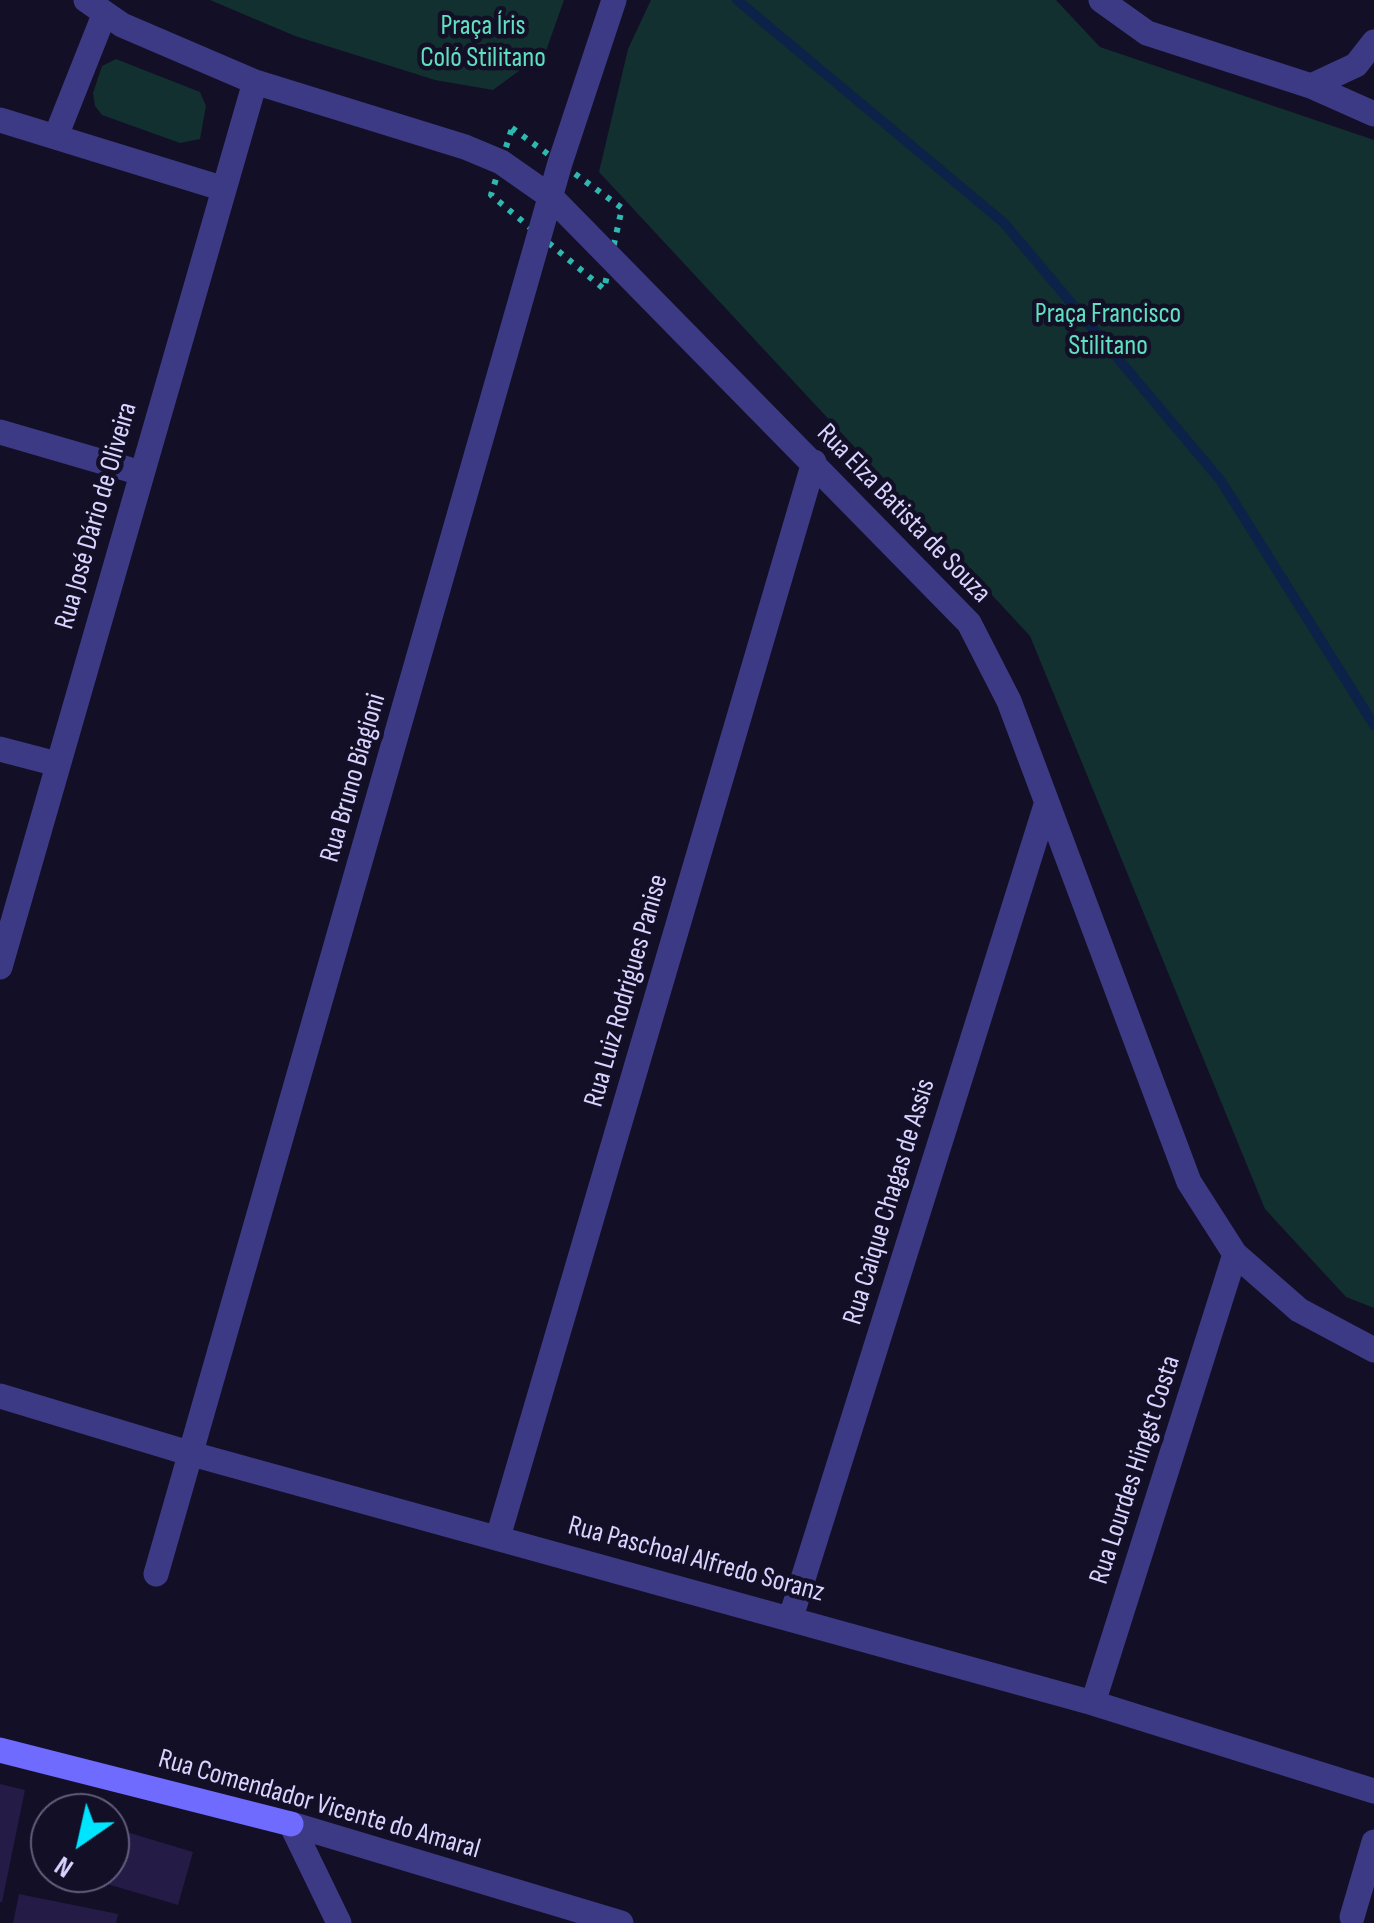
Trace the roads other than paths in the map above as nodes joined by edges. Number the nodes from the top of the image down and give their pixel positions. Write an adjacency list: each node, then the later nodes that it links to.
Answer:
1 (614, 0): 11 (street, Rua Bruno Biagioni)
2 (1101, 0): 6 (street)
3 (95, 8): 5 (street, Rua Elza Batista de Souza); 9 (street)
4 (1374, 42): 6 (street)
5 (255, 82): 10 (street, Rua José Dário de Oliveira); 11 (street, Rua Elza Batista de Souza)
6 (1311, 86): 7 (street)
7 (1374, 114)
8 (0, 120): 9 (street)
9 (56, 136): 10 (street)
10 (221, 188): 14 (street, Rua José Dário de Oliveira)
11 (551, 196): 13 (street, Rua Elza Batista de Souza); 22 (street, Rua Bruno Biagioni)
12 (0, 432): 14 (street)
13 (814, 462): 17 (street, Rua Elza Batista de Souza); 23 (street, Rua Luiz Rodrigues Panise)
14 (141, 473): 16 (street, Rua José Dário de Oliveira)
15 (0, 749): 16 (street)
16 (57, 764): 18 (street, Rua José Dário de Oliveira)
17 (1046, 805): 19 (street, Rua Elza Batista de Souza); 25 (street, Rua Caique Chagas de Assis)
18 (0, 968)
19 (1236, 1254): 20 (street, Rua Elza Batista de Souza); 26 (street, Rua Lourdes Hingst Costa)
20 (1374, 1350)
21 (0, 1396): 22 (street, Rua Paschoal Alfredo Soranz)
22 (192, 1454): 23 (street, Rua Paschoal Alfredo Soranz); 24 (street, Rua Bruno Biagioni)
23 (498, 1536): 25 (street, Rua Paschoal Alfredo Soranz)
24 (156, 1574)
25 (792, 1617): 26 (street, Rua Paschoal Alfredo Soranz)
26 (1093, 1703): 28 (street, Rua Paschoal Alfredo Soranz)
27 (0, 1750): 29 (street, Rua Comendador Vicente do Amaral)
28 (1374, 1792)
29 (291, 1824): 32 (street); 33 (street, Rua Comendador Vicente do Amaral)
30 (1374, 1842): 31 (street)
31 (1352, 1918)
32 (339, 1923)
33 (621, 1923)

